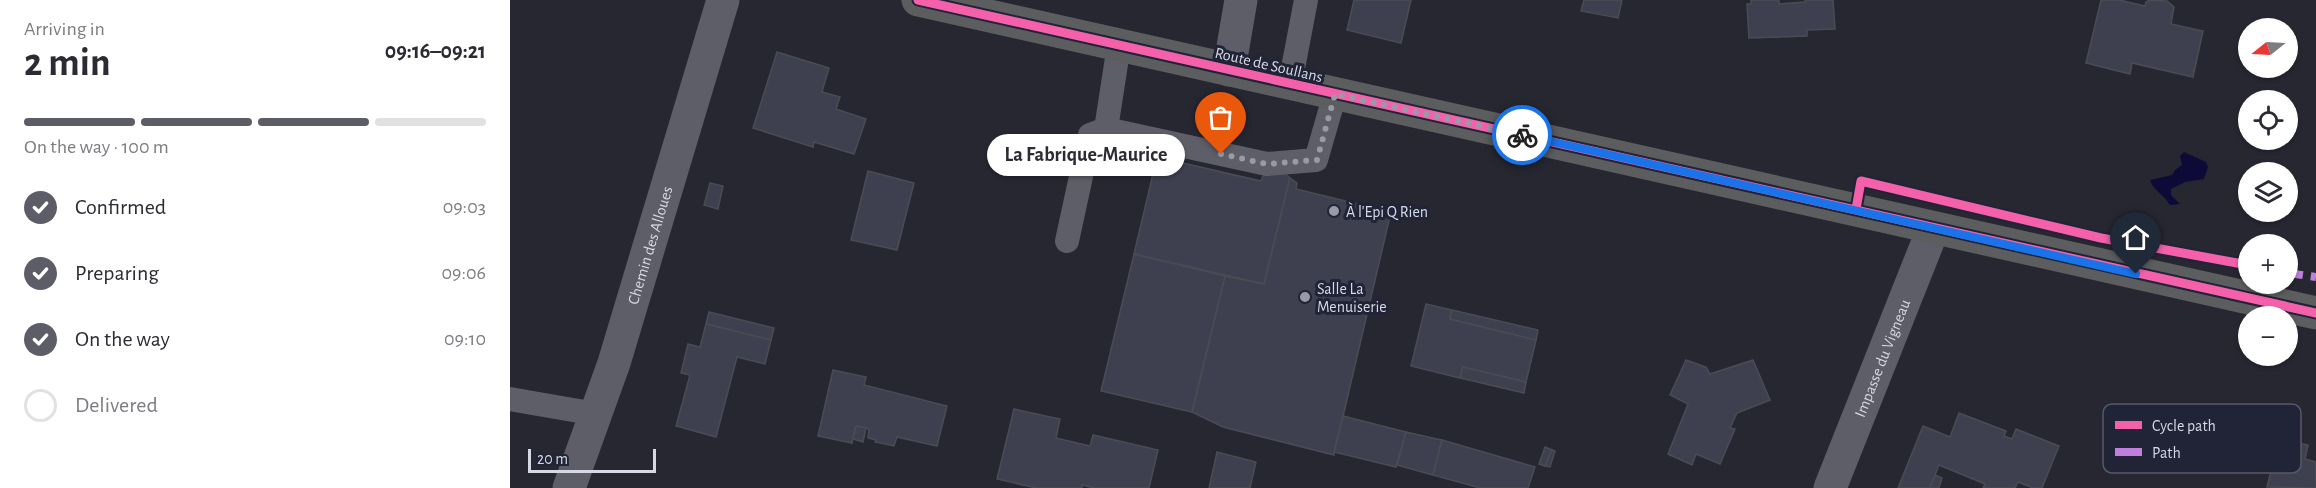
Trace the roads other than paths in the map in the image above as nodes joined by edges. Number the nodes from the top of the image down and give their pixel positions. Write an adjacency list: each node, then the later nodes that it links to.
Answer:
1 (723, 0): 14 (street, Chemin des Alloues)
2 (918, 0): 5 (main road, Route de Soullans)
3 (1240, 0): 6 (street)
4 (1306, 0): 7 (lane)
5 (1119, 45): 6 (main road, Route de Soullans); 9 (lane)
6 (1229, 70): 7 (main road, Route de Soullans)
7 (1290, 84): 8 (main road, Route de Soullans)
8 (1335, 94): 9 (lane); 10 (main road, Route de Soullans)
9 (1106, 129): 11 (lane)
10 (1933, 229): 12 (main road, Route de Soullans); 16 (street, Impasse du Vigneau)
11 (1067, 241)
12 (2316, 313)
13 (510, 399): 14 (lane)
14 (596, 414): 15 (street, Chemin des Alloues)
15 (569, 488)
16 (1830, 488)

